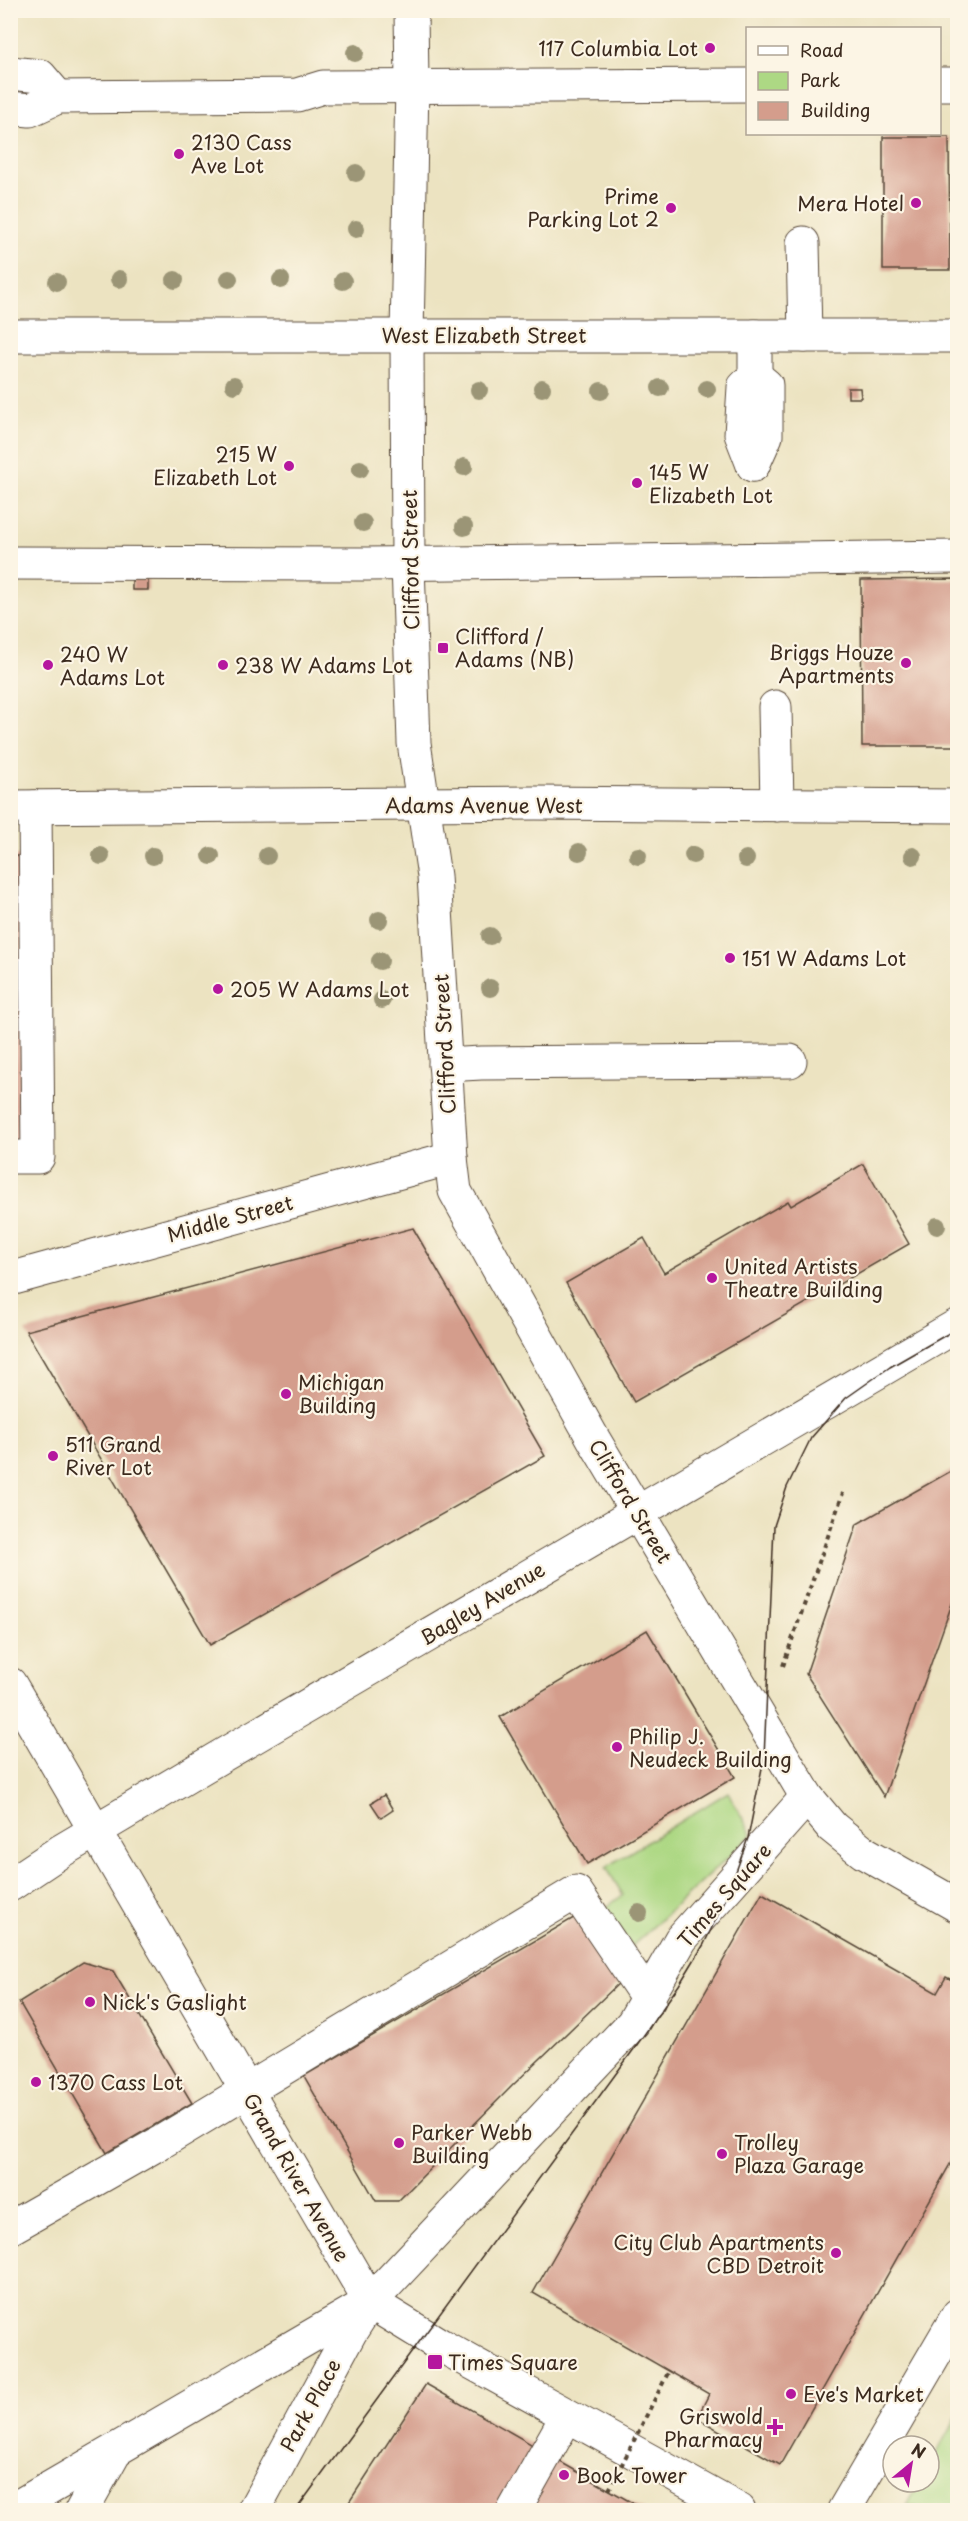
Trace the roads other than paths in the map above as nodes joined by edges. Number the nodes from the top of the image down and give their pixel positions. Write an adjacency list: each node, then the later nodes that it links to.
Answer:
1 (411, 10): 5 (street, Clifford Street)
2 (10, 73): 7 (street)
3 (941, 84): 4 (street)
4 (957, 84)
5 (412, 85): 6 (street); 7 (street); 10 (street, Clifford Street)
6 (746, 85)
7 (58, 97): 8 (street)
8 (10, 108)
9 (803, 243): 13 (street)
10 (407, 335): 11 (street, West Elizabeth Street); 12 (street, West Elizabeth Street); 18 (street, Clifford Street)
11 (10, 336)
12 (755, 336): 13 (street, West Elizabeth Street); 15 (street)
13 (805, 336): 14 (street, West Elizabeth Street)
14 (957, 336)
15 (755, 376)
16 (957, 557): 18 (street)
17 (10, 563): 18 (street)
18 (408, 564): 20 (street, Clifford Street)
19 (775, 707): 21 (street)
20 (422, 804): 21 (street, Adams Avenue West); 23 (street, Adams Avenue West); 25 (street, Clifford Street)
21 (777, 805): 22 (street, Adams Avenue West)
22 (957, 806)
23 (23, 807): 26 (street)
24 (790, 1061): 25 (street)
25 (445, 1065): 27 (street, Clifford Street)
26 (10, 1157)
27 (450, 1158): 28 (street, Middle Street); 30 (street, Clifford Street)
28 (10, 1280)
29 (957, 1325): 30 (street, Bagley Avenue)
30 (638, 1511): 32 (street, Clifford Street); 33 (street, Bagley Avenue)
31 (10, 1684): 33 (street, Grand River Avenue)
32 (807, 1797): 35 (street, Clifford Street); 36 (street, Times Square)
33 (95, 1831): 34 (street, Bagley Avenue); 37 (street, Grand River Avenue)
34 (10, 1886)
35 (957, 1906)
36 (649, 2000): 37 (street); 39 (street, Times Square)
37 (247, 2091): 38 (street); 39 (street, Grand River Avenue)
38 (10, 2228)
39 (370, 2302): 41 (street, Grand River Avenue); 42 (street, Times Square); 45 (street, Park Place)
40 (957, 2315): 48 (street)
41 (567, 2416): 46 (street); 47 (street, Grand River Avenue)
42 (115, 2451): 43 (street, Times Square); 44 (street)
43 (12, 2511)
44 (82, 2511)
45 (254, 2511)
46 (514, 2511)
47 (739, 2511)
48 (844, 2511)

